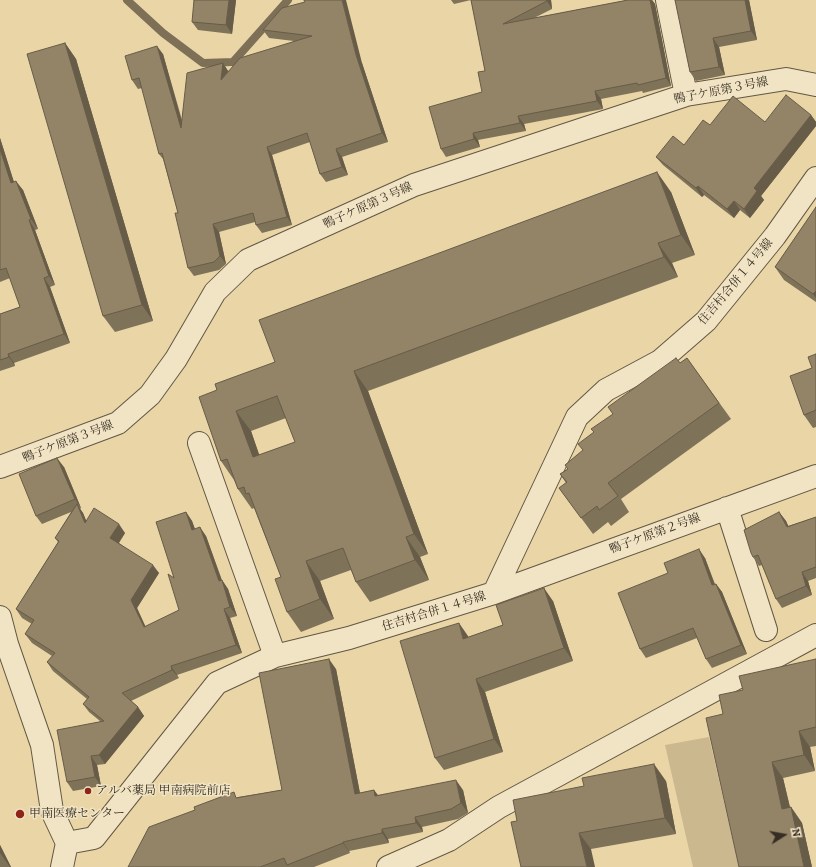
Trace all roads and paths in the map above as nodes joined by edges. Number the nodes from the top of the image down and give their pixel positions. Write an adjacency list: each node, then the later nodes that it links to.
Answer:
1 (667, 0): 3 (street)
2 (816, 85): 3 (street, 鴨子ケ原第３号線)
3 (686, 95): 6 (street, 鴨子ケ原第３号線)
4 (816, 178): 9 (street, 住吉村合併１４号線)
5 (199, 443): 13 (street)
6 (0, 467)
7 (816, 476): 8 (street, 鴨子ケ原第２号線)
8 (727, 508): 9 (street, 鴨子ケ原第２号線); 11 (street)
9 (494, 594): 13 (street, 住吉村合併１４号線)
10 (0, 617): 14 (street)
11 (766, 630)
12 (816, 635): 16 (street)
13 (275, 656): 14 (street, 住吉村合併１４号線)
14 (67, 843): 15 (street)
15 (62, 867)
16 (388, 867)

